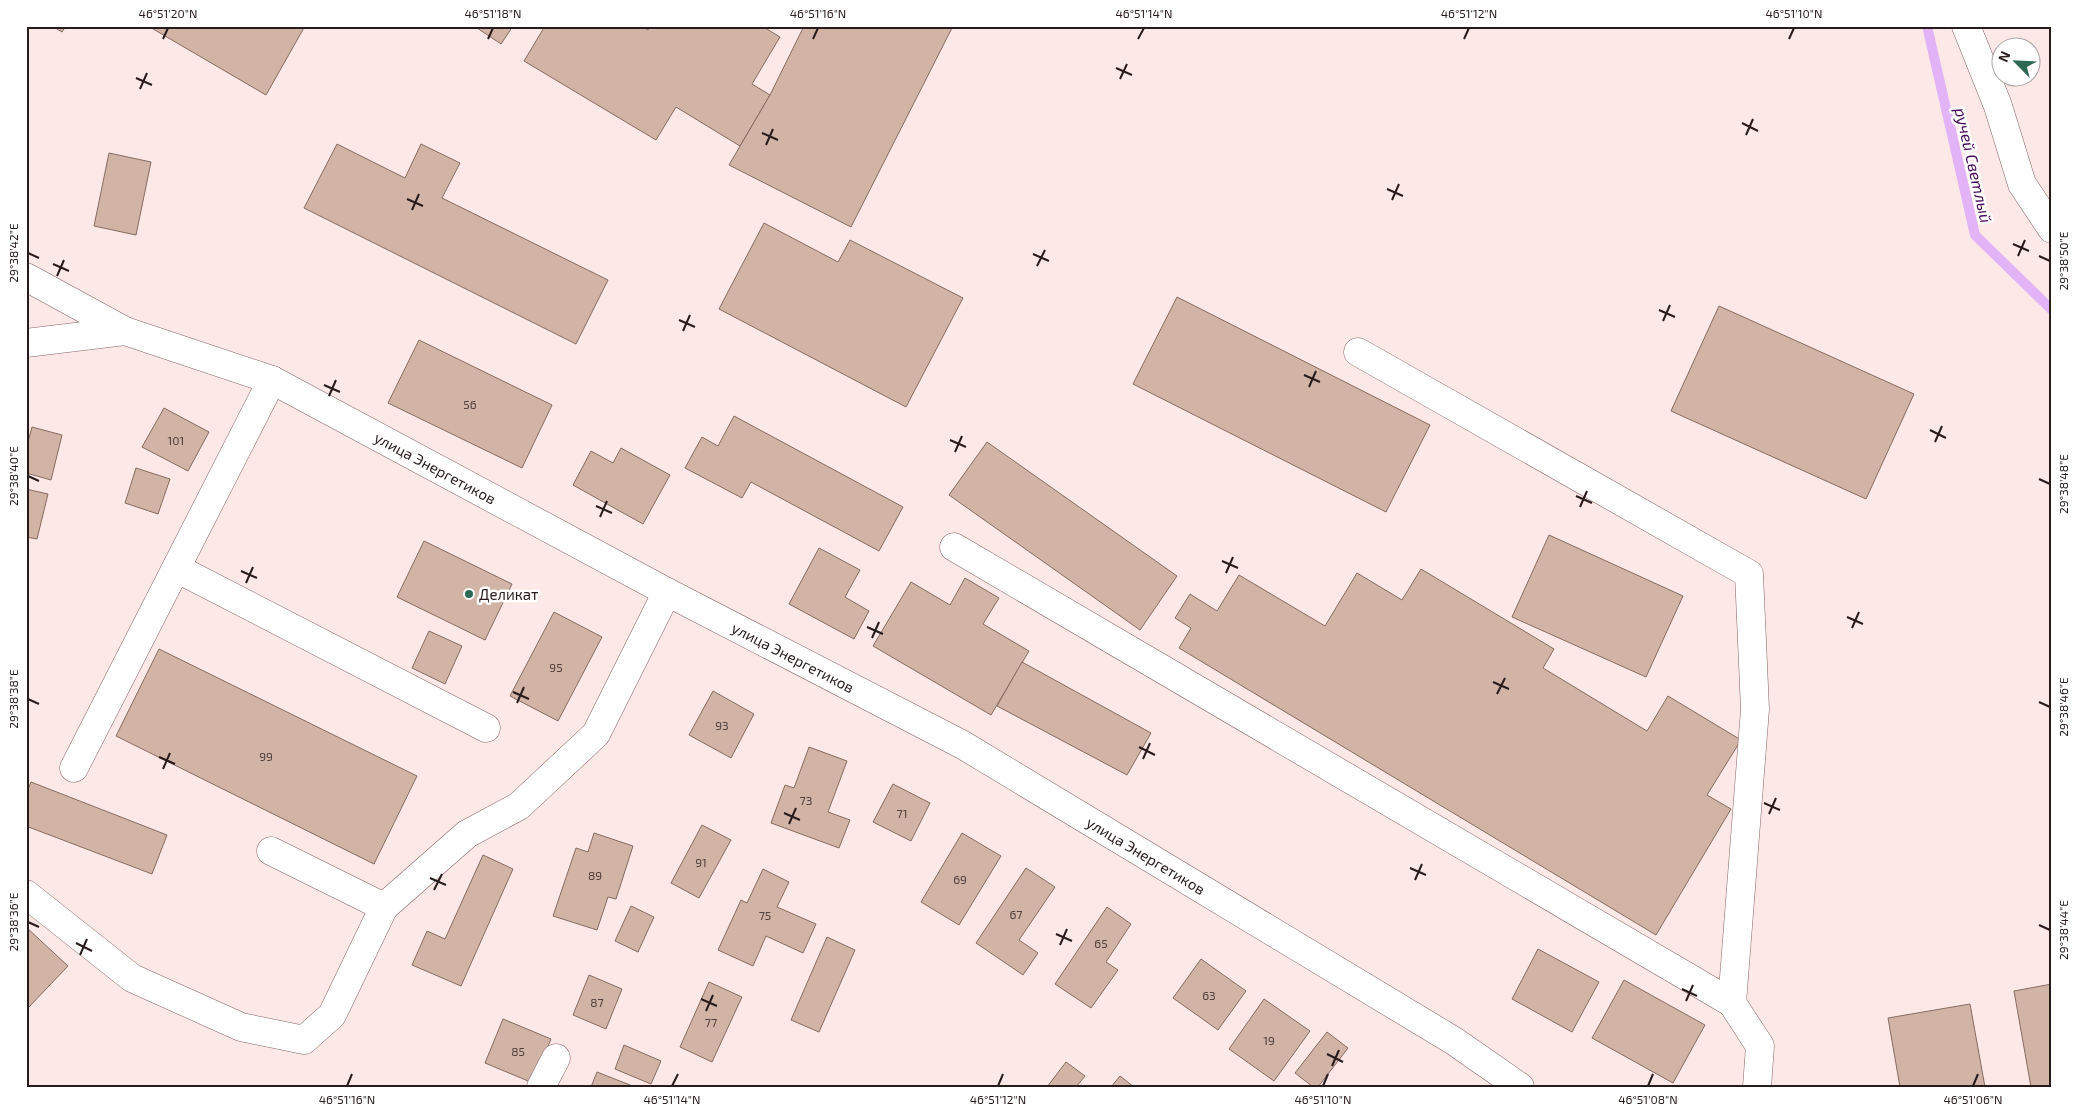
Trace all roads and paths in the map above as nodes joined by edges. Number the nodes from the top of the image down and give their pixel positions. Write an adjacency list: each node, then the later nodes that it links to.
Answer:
1 (1966, 26): 2 (street)
2 (2052, 229)
3 (26, 277): 4 (street)
4 (125, 331): 5 (street, улица Энергетиков); 7 (street, улица Энергетиков)
5 (26, 343)
6 (1358, 352): 16 (street)
7 (272, 380): 9 (street); 10 (street, улица Энергетиков)
8 (954, 547): 16 (street)
9 (176, 568): 11 (street); 12 (street)
10 (667, 592): 15 (street); 18 (street, улица Энергетиков)
11 (486, 728)
12 (74, 768)
13 (272, 851): 15 (street)
14 (26, 894): 15 (street)
15 (384, 907)
16 (1732, 1003): 20 (street)
17 (556, 1058): 19 (street)
18 (1510, 1084)
19 (541, 1087)
20 (1757, 1087)

